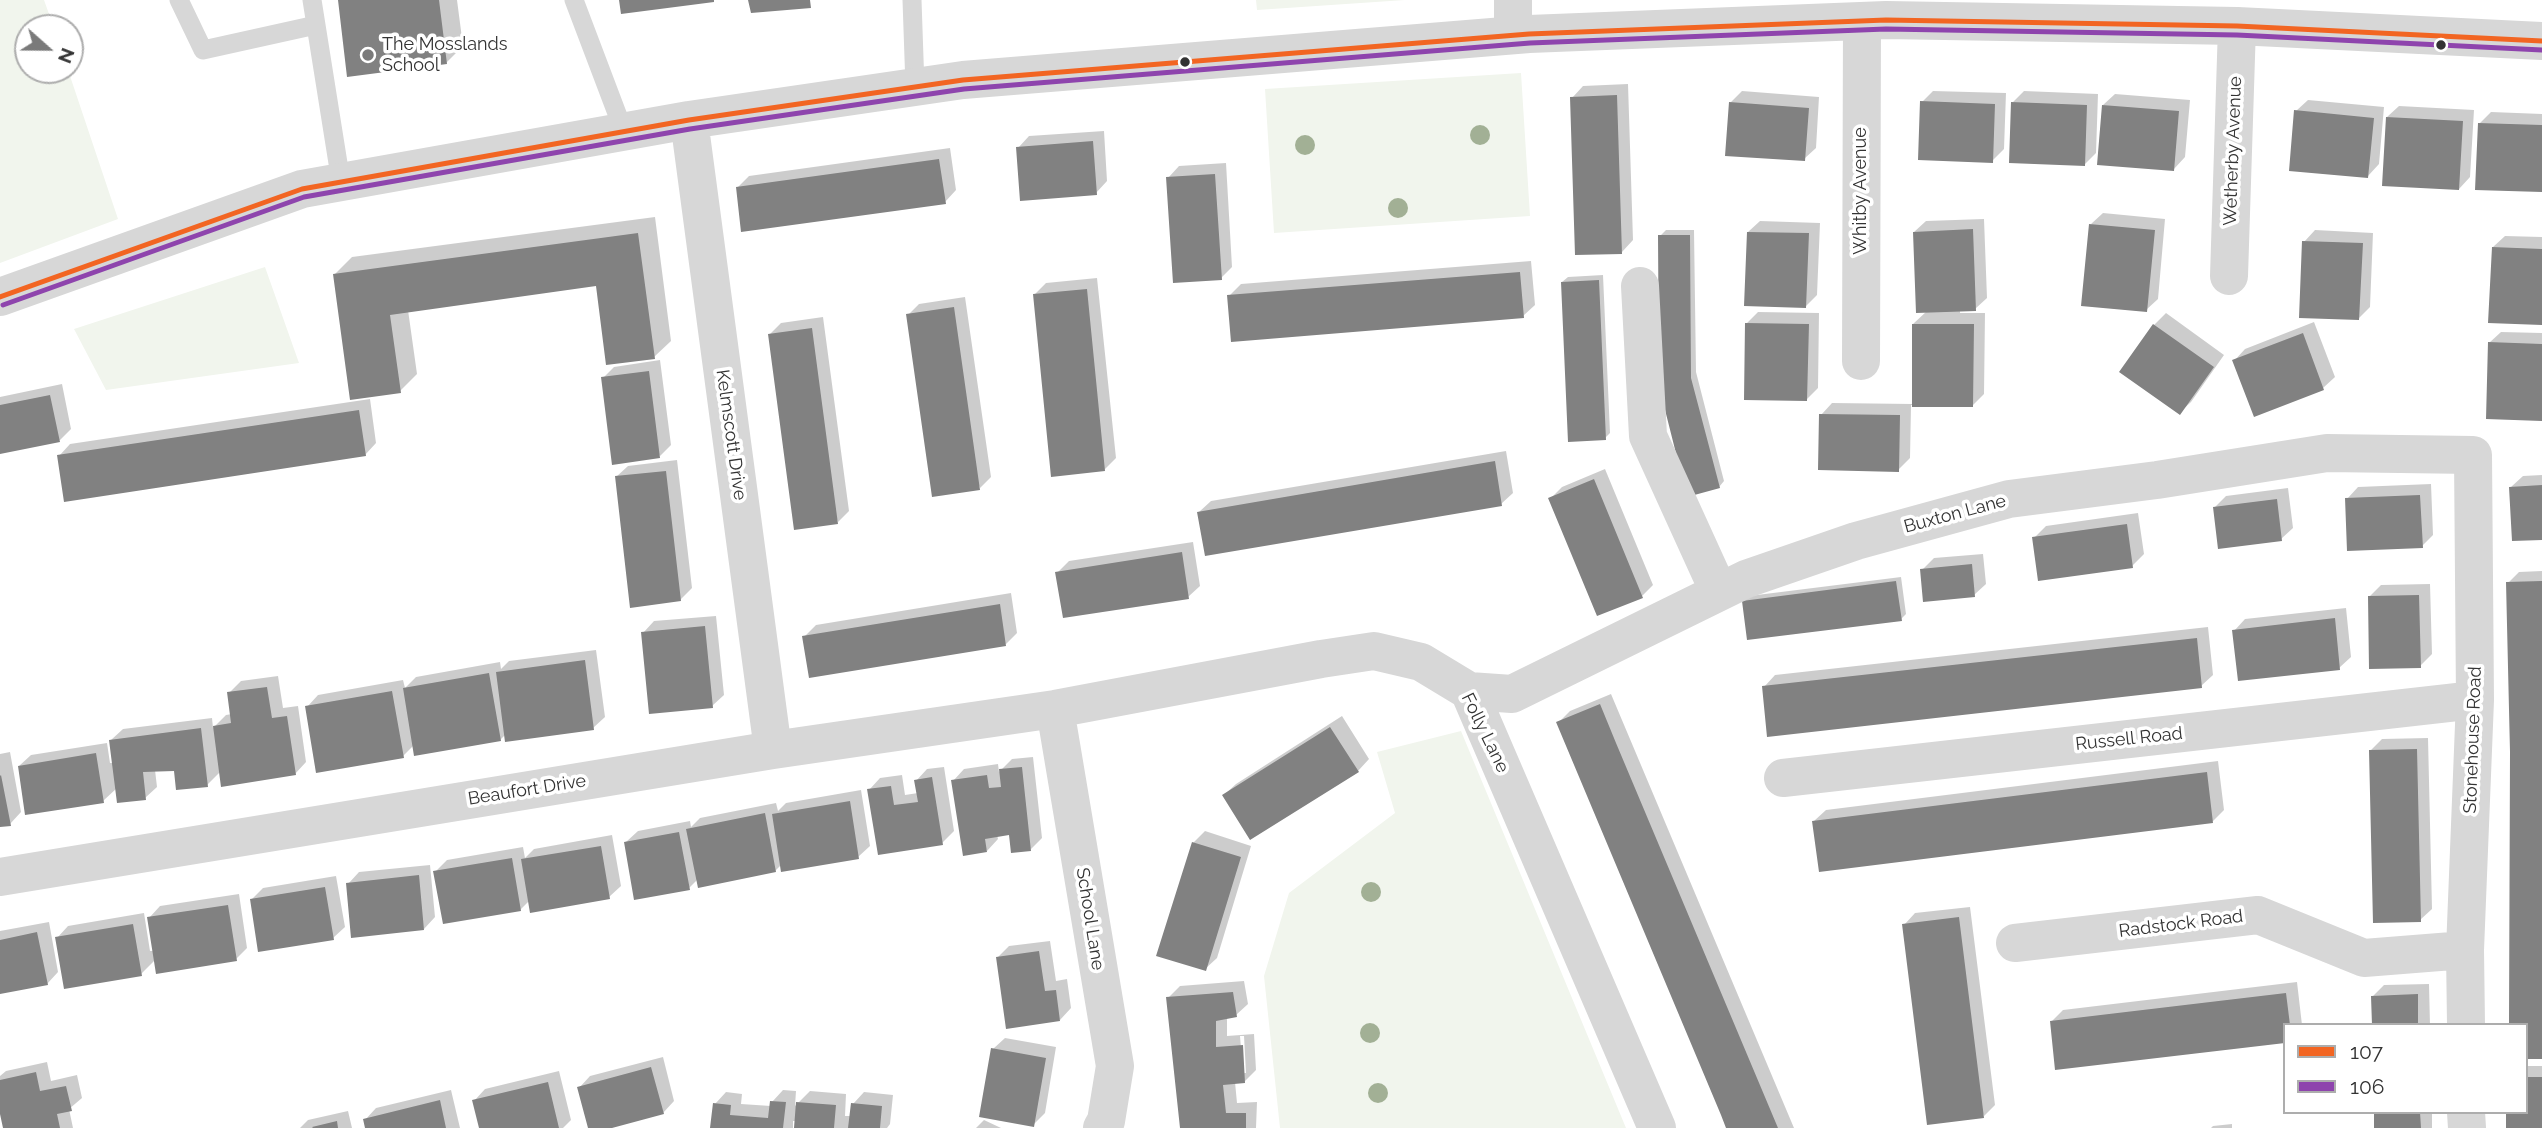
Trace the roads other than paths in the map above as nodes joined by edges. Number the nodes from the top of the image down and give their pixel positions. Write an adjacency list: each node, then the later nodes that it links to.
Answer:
1 (179, 0): 7 (lane)
2 (312, 0): 7 (lane)
3 (573, 0): 12 (lane)
4 (912, 0): 10 (lane)
5 (1878, 14): 6 (street); 8 (street); 17 (street, Whitby Avenue)
6 (1513, 18): 10 (street)
7 (316, 25): 13 (lane)
8 (2237, 26): 9 (street); 14 (street, Wetherby Avenue)
9 (2542, 41)
10 (915, 87): 11 (street)
11 (689, 120): 12 (street); 23 (street, Kelmscott Drive)
12 (624, 132): 13 (street)
13 (341, 182): 16 (street)
14 (2229, 276)
15 (1640, 286): 19 (street)
16 (0, 297)
17 (1861, 361)
18 (2473, 455): 19 (street, Buxton Lane); 21 (street, Stonehouse Road)
19 (1719, 592): 20 (street, Buxton Lane)
20 (1469, 691): 22 (street, Folly Lane); 30 (street, Folly Lane)
21 (2475, 700): 24 (street, Russell Road); 27 (street, Stonehouse Road)
22 (1055, 709): 23 (street, Beaufort Drive); 29 (street, School Lane)
23 (773, 750): 25 (street, Beaufort Drive)
24 (1783, 778)
25 (0, 877)
26 (2015, 943): 27 (street, Radstock Road)
27 (2465, 950): 28 (street, Stonehouse Road)
28 (2466, 1023)
29 (1102, 1128)
30 (1657, 1128)

